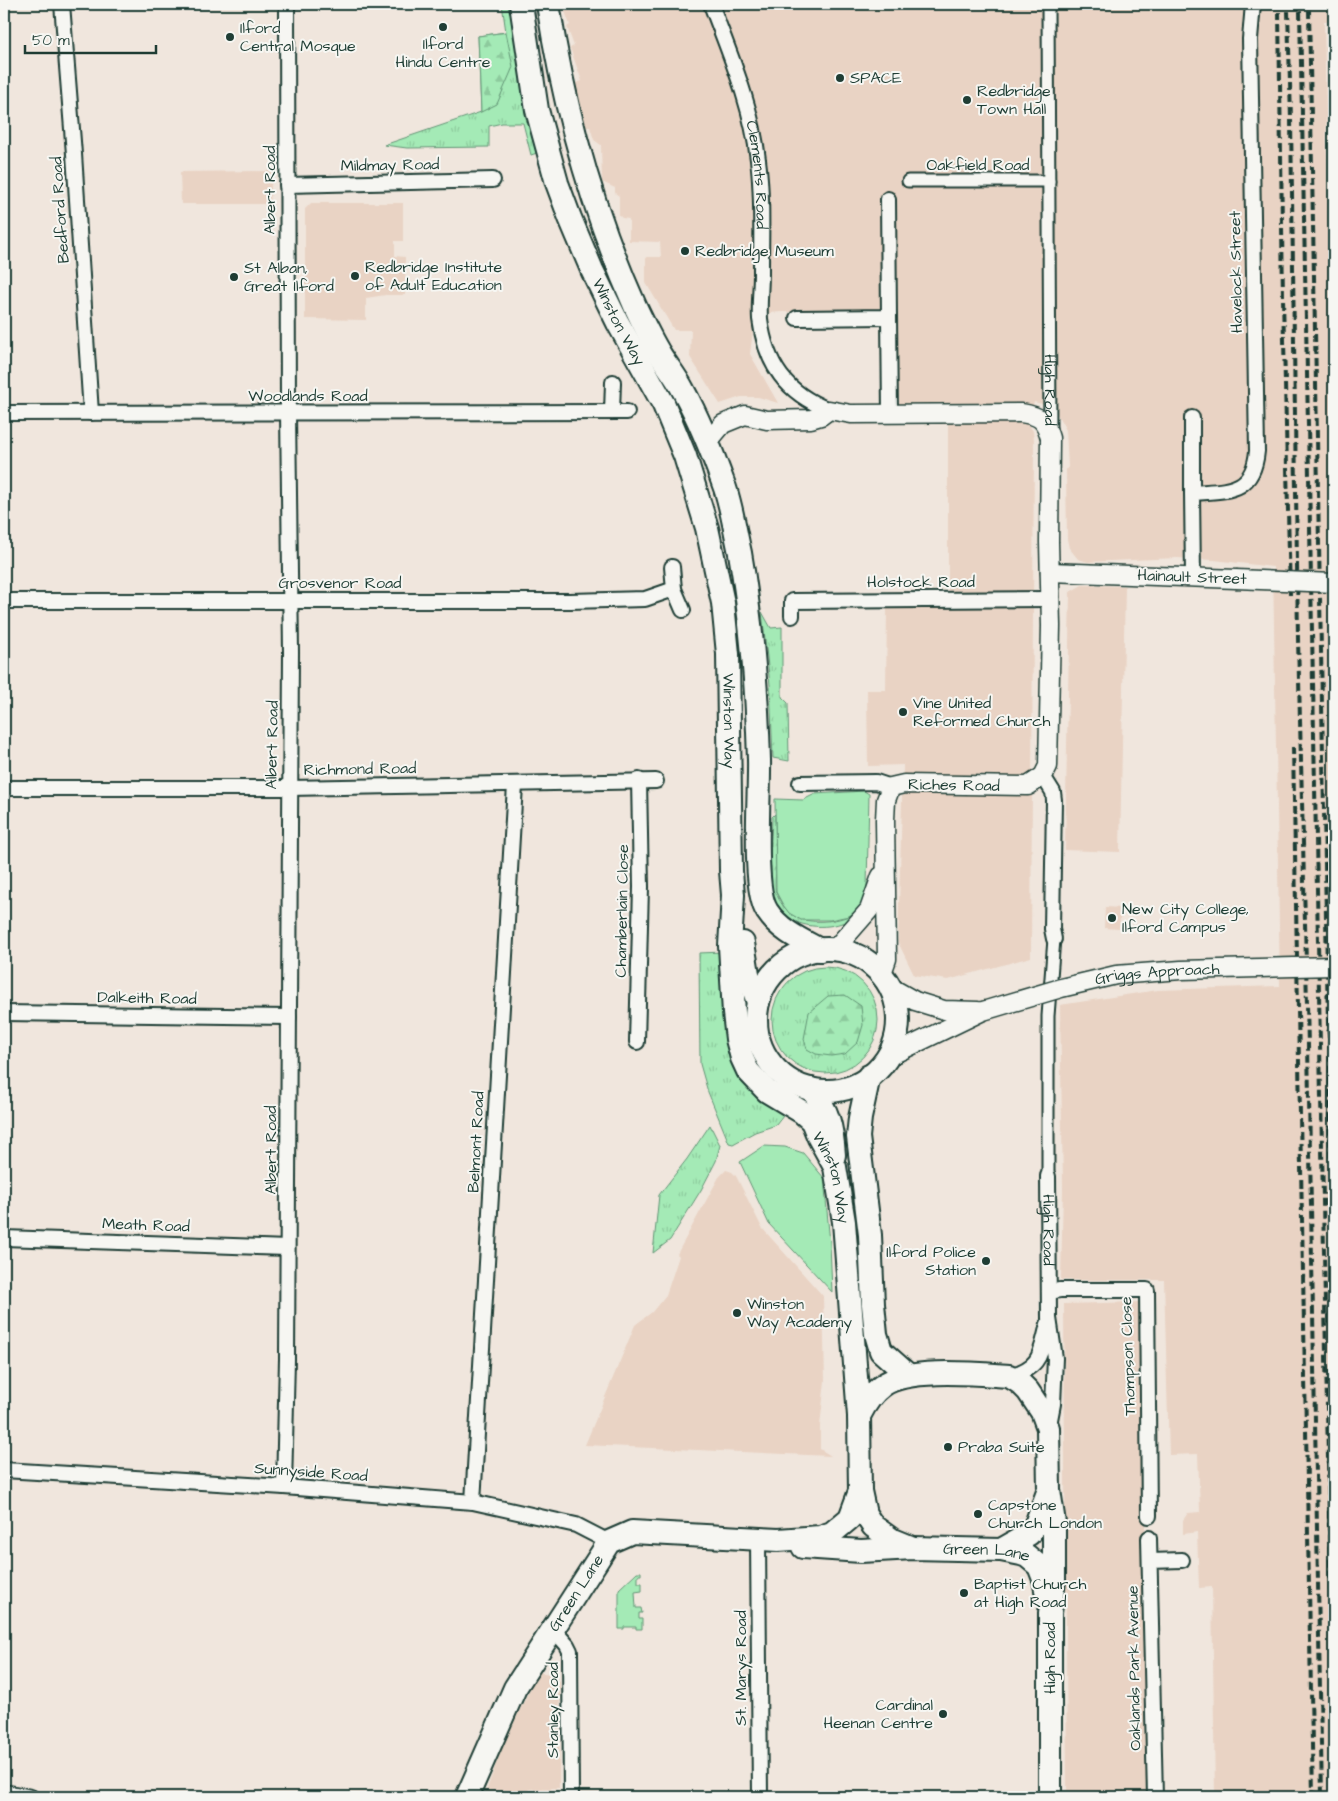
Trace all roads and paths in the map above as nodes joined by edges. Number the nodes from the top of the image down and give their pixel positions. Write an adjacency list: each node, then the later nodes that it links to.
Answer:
1 (62, 4): 20 (street, Bedford Road)
2 (287, 4): 11 (street, Albert Road)
3 (521, 4): 46 (main road, Winston Way)
4 (548, 4): 25 (main road, Winston Way)
5 (712, 4): 16 (street, Clements Road)
6 (1048, 4): 10 (street, High Road)
7 (1253, 4): 26 (street, Havelock Street)
8 (493, 180): 11 (street, Mildmay Road)
9 (908, 181): 10 (street, Oakfield Road)
10 (1049, 181): 24 (street, High Road)
11 (288, 185): 21 (street, Albert Road)
12 (888, 199): 13 (street)
13 (889, 317): 14 (street); 22 (street)
14 (797, 318)
15 (613, 382): 17 (street)
16 (829, 410): 22 (street, Clements Road); 25 (street)
17 (612, 412): 18 (street, Woodlands Road); 21 (street, Woodlands Road)
18 (627, 412)
19 (4, 413): 20 (street, Woodlands Road)
20 (91, 413): 21 (street, Woodlands Road)
21 (288, 414): 34 (street, Albert Road)
22 (890, 414): 24 (street, Clements Road)
23 (1192, 418): 26 (street)
24 (1050, 438): 28 (street, High Road)
25 (707, 443): 48 (main road, Winston Way)
26 (1192, 493): 29 (street)
27 (672, 567): 31 (street)
28 (1050, 572): 29 (street, Hainault Street); 32 (street, High Road)
29 (1193, 577): 30 (street, Hainault Street, bridge)
30 (1334, 583)
31 (674, 589): 34 (street, Grosvenor Road); 35 (street)
32 (1051, 599): 36 (street, Holstock Road); 37 (street, High Road)
33 (4, 601): 34 (street, Grosvenor Road)
34 (290, 601): 44 (street, Albert Road)
35 (683, 610)
36 (792, 616)
37 (1043, 776): 42 (street, Riches Road); 47 (street)
38 (639, 780): 39 (street, Richmond Road); 40 (street, Richmond Road); 55 (street, Chamberlain Close)
39 (656, 781)
40 (515, 784): 44 (street, Richmond Road); 73 (street, Belmont Road)
41 (800, 784): 42 (street, Riches Road)
42 (891, 787): 45 (street, Riches Road)
43 (4, 788): 44 (street, Richmond Road)
44 (289, 788): 54 (street, Albert Road)
45 (884, 866): 48 (street, Riches Road); 50 (street, Riches Road)
46 (733, 895): 51 (main road); 59 (main road, Winston Way)
47 (1054, 940): 60 (street, High Road)
48 (827, 950): 50 (main road); 51 (main road)
49 (1334, 966): 52 (street, Griggs Approach, bridge)
50 (886, 981): 52 (street, Griggs Approach); 56 (main road)
51 (758, 1002): 58 (main road)
52 (983, 1011): 56 (street, Griggs Approach)
53 (4, 1013): 54 (street, Dalkeith Road)
54 (289, 1017): 62 (street, Albert Road)
55 (637, 1042)
56 (890, 1056): 57 (main road)
57 (869, 1076): 58 (main road); 65 (main road, Winston Way)
58 (811, 1089): 59 (main road)
59 (835, 1167): 67 (main road, Winston Way)
60 (1048, 1176): 63 (street, High Road)
61 (4, 1238): 62 (street, Meath Road)
62 (287, 1248): 70 (street, Albert Road)
63 (1049, 1292): 64 (street, High Road); 74 (street, Thompson Close)
64 (1050, 1318): 66 (street, High Road); 68 (street, High Road)
65 (908, 1376): 66 (main road); 67 (main road)
66 (1009, 1376): 68 (main road)
67 (859, 1426): 72 (main road, Green Lane)
68 (1048, 1428): 71 (main road, High Road)
69 (4, 1470): 70 (street, Sunnyside Road)
70 (284, 1487): 73 (street, Sunnyside Road)
71 (1049, 1490): 79 (main road, High Road); 82 (main road, High Road)
72 (860, 1491): 76 (main road, Green Lane); 78 (main road, Green Lane)
73 (473, 1502): 77 (street, Sunnyside Road)
74 (1149, 1516)
75 (1149, 1538): 81 (street, Oaklands Park Avenue)
76 (768, 1540): 77 (main road, Green Lane); 78 (main road, Green Lane); 88 (street, St. Marys Road)
77 (608, 1542): 83 (main road, Green Lane)
78 (913, 1548): 79 (main road, Green Lane)
79 (1001, 1550): 82 (main road, Green Lane)
80 (1182, 1560): 81 (street)
81 (1150, 1561): 90 (street, Oaklands Park Avenue)
82 (1050, 1612): 89 (main road, High Road)
83 (553, 1629): 86 (main road, Green Lane); 87 (street, Stanley Road)
84 (4, 1792): 85 (street)
85 (31, 1797)
86 (468, 1797)
87 (570, 1797)
88 (760, 1797)
89 (1050, 1797)
90 (1155, 1797)

